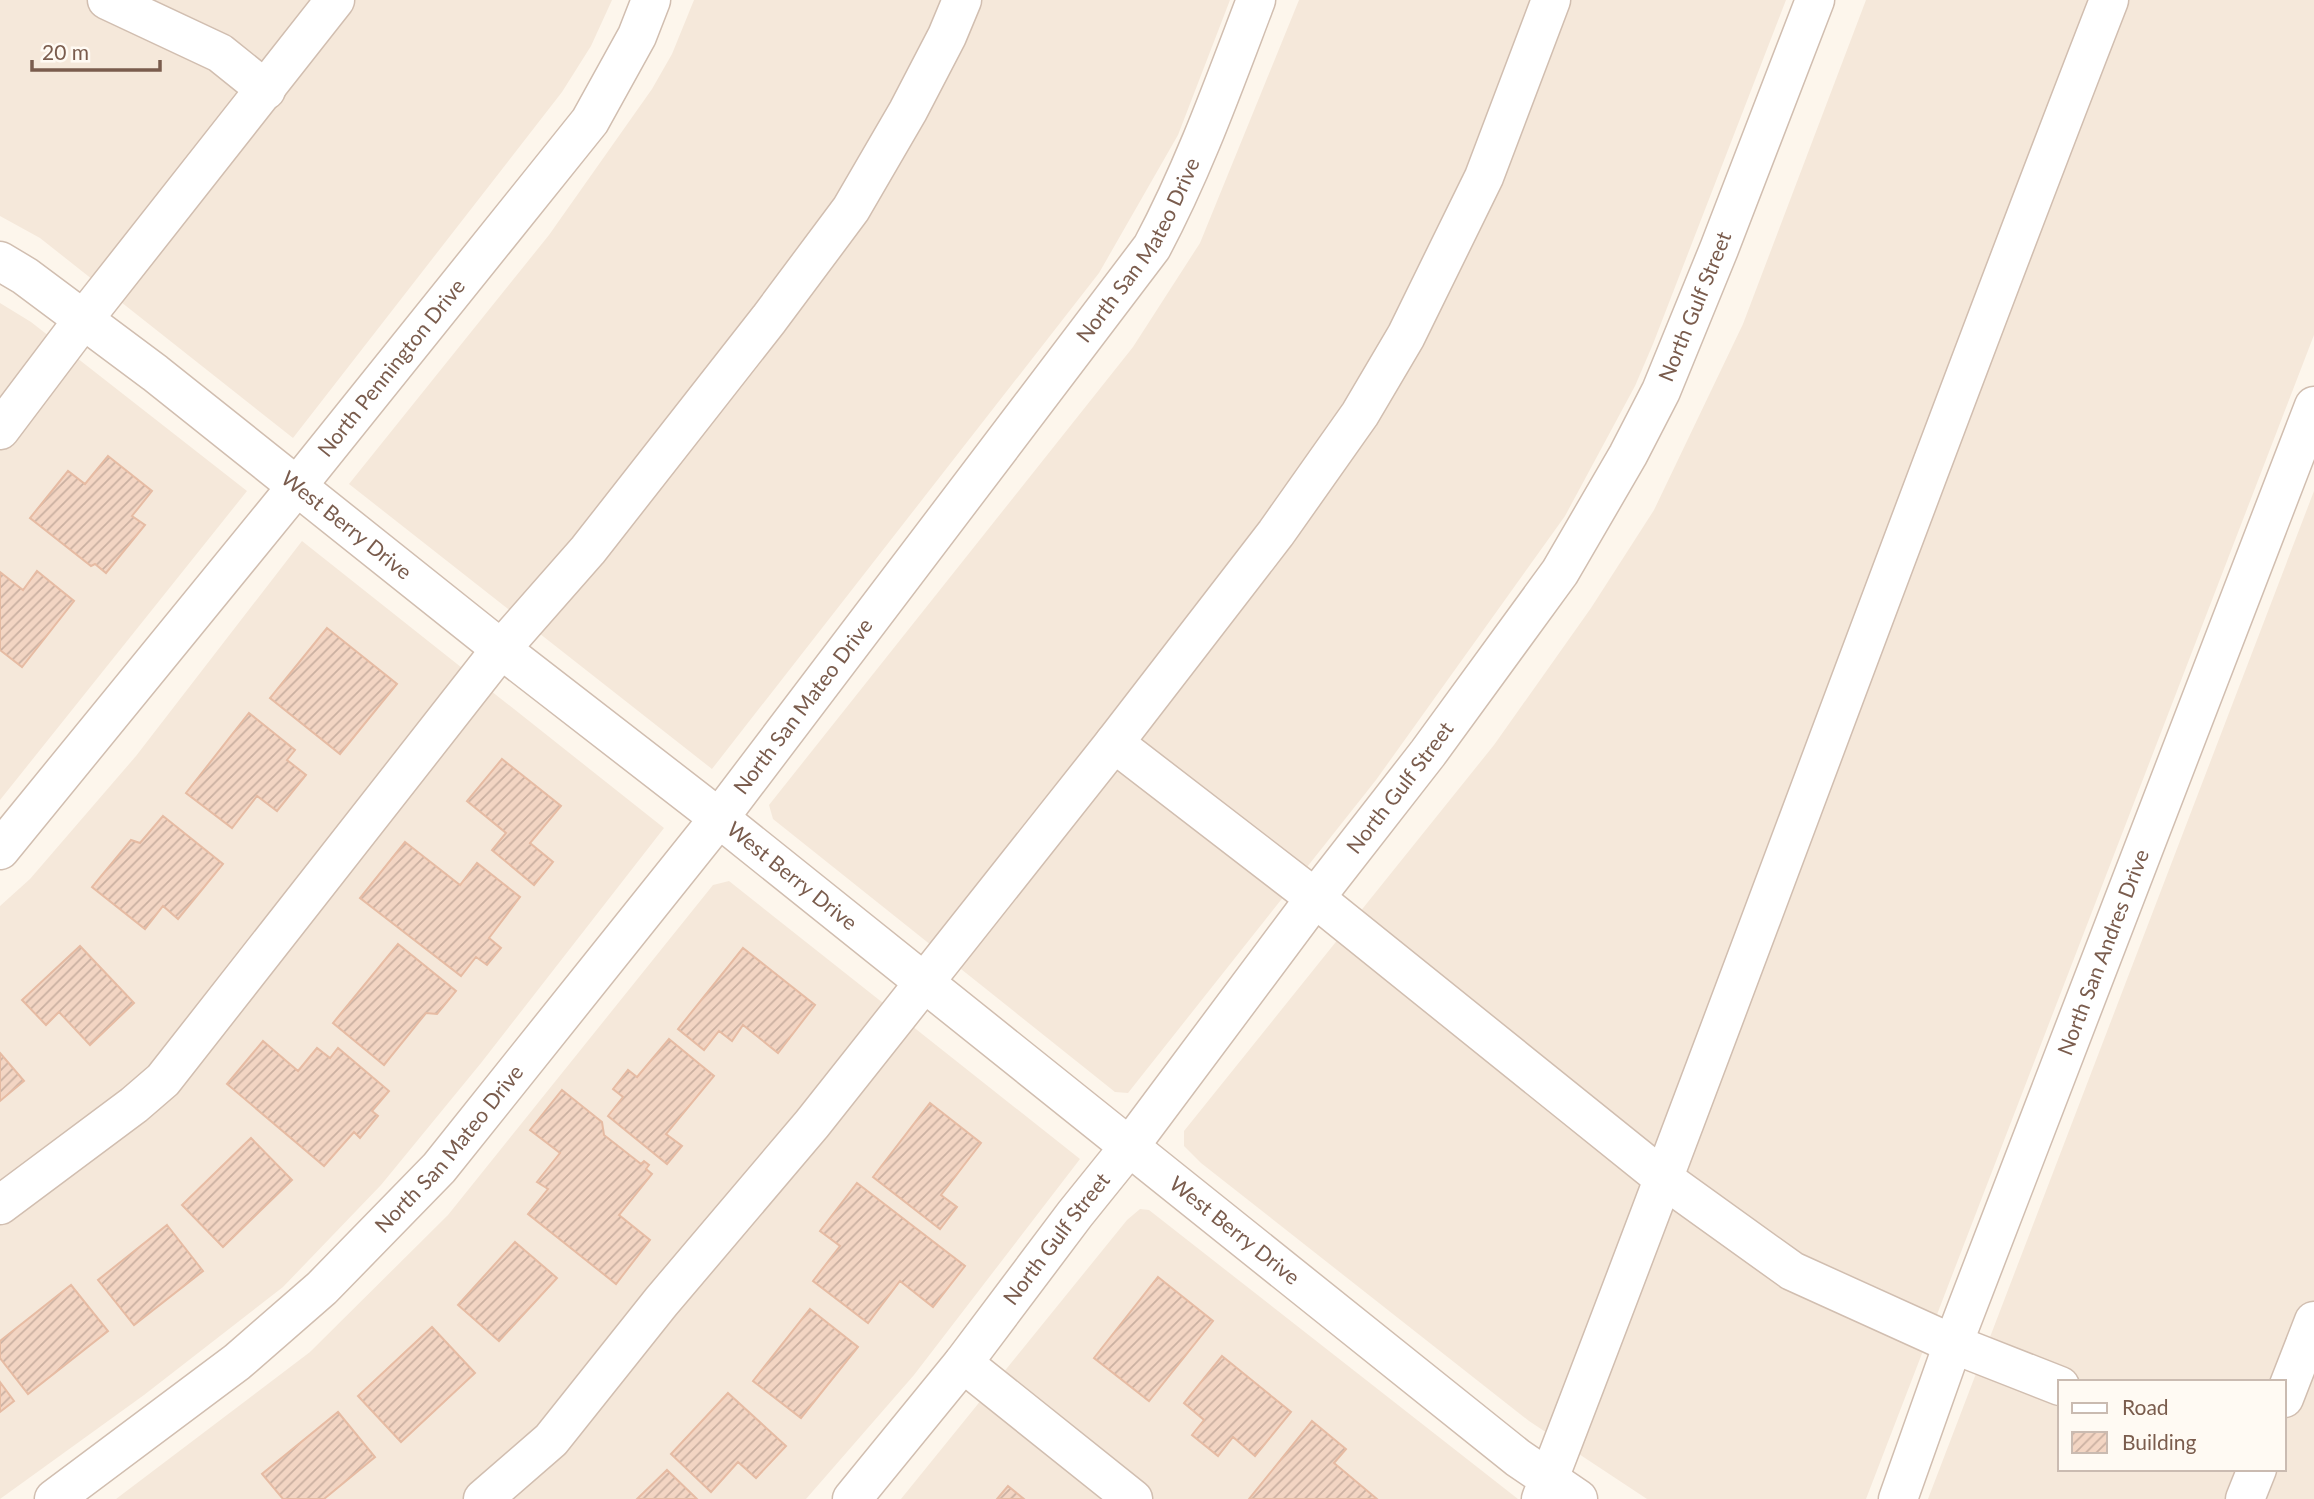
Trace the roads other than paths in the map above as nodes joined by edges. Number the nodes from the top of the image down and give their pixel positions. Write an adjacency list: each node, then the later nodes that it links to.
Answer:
1 (107, 0): 9 (street)
2 (335, 0): 9 (street)
3 (651, 0): 14 (street, North Pennington Drive)
4 (962, 0): 15 (street)
5 (1256, 0): 17 (street, North San Mateo Drive)
6 (1551, 0): 16 (street)
7 (1815, 0): 19 (street, North Gulf Street)
8 (2109, 0): 22 (street)
9 (266, 90): 11 (street)
10 (0, 261): 11 (street, West Berry Drive)
11 (83, 320): 13 (street); 14 (street, West Berry Drive)
12 (2314, 406): 25 (street, North San Andres Drive)
13 (0, 429)
14 (297, 486): 15 (street, West Berry Drive); 18 (street, North Pennington Drive)
15 (501, 649): 17 (street, West Berry Drive); 23 (street)
16 (1114, 743): 19 (street); 20 (street)
17 (719, 818): 20 (street, West Berry Drive); 31 (street, North San Mateo Drive)
18 (0, 850)
19 (1315, 898): 21 (street, North Gulf Street); 22 (street)
20 (922, 982): 21 (street, West Berry Drive); 32 (street)
21 (1129, 1147): 26 (street, North Gulf Street); 30 (street, West Berry Drive)
22 (1664, 1179): 25 (street); 30 (street)
23 (0, 1205)
24 (2314, 1321): 28 (street)
25 (1953, 1345): 27 (street); 35 (street, North San Andres Drive)
26 (963, 1363): 33 (street, North Gulf Street); 34 (street)
27 (2058, 1385)
28 (2286, 1393)
29 (2256, 1471): 36 (street)
30 (1556, 1492)
31 (54, 1499)
32 (483, 1499)
33 (852, 1499)
34 (1133, 1499)
35 (1898, 1499)
36 (2245, 1499)

